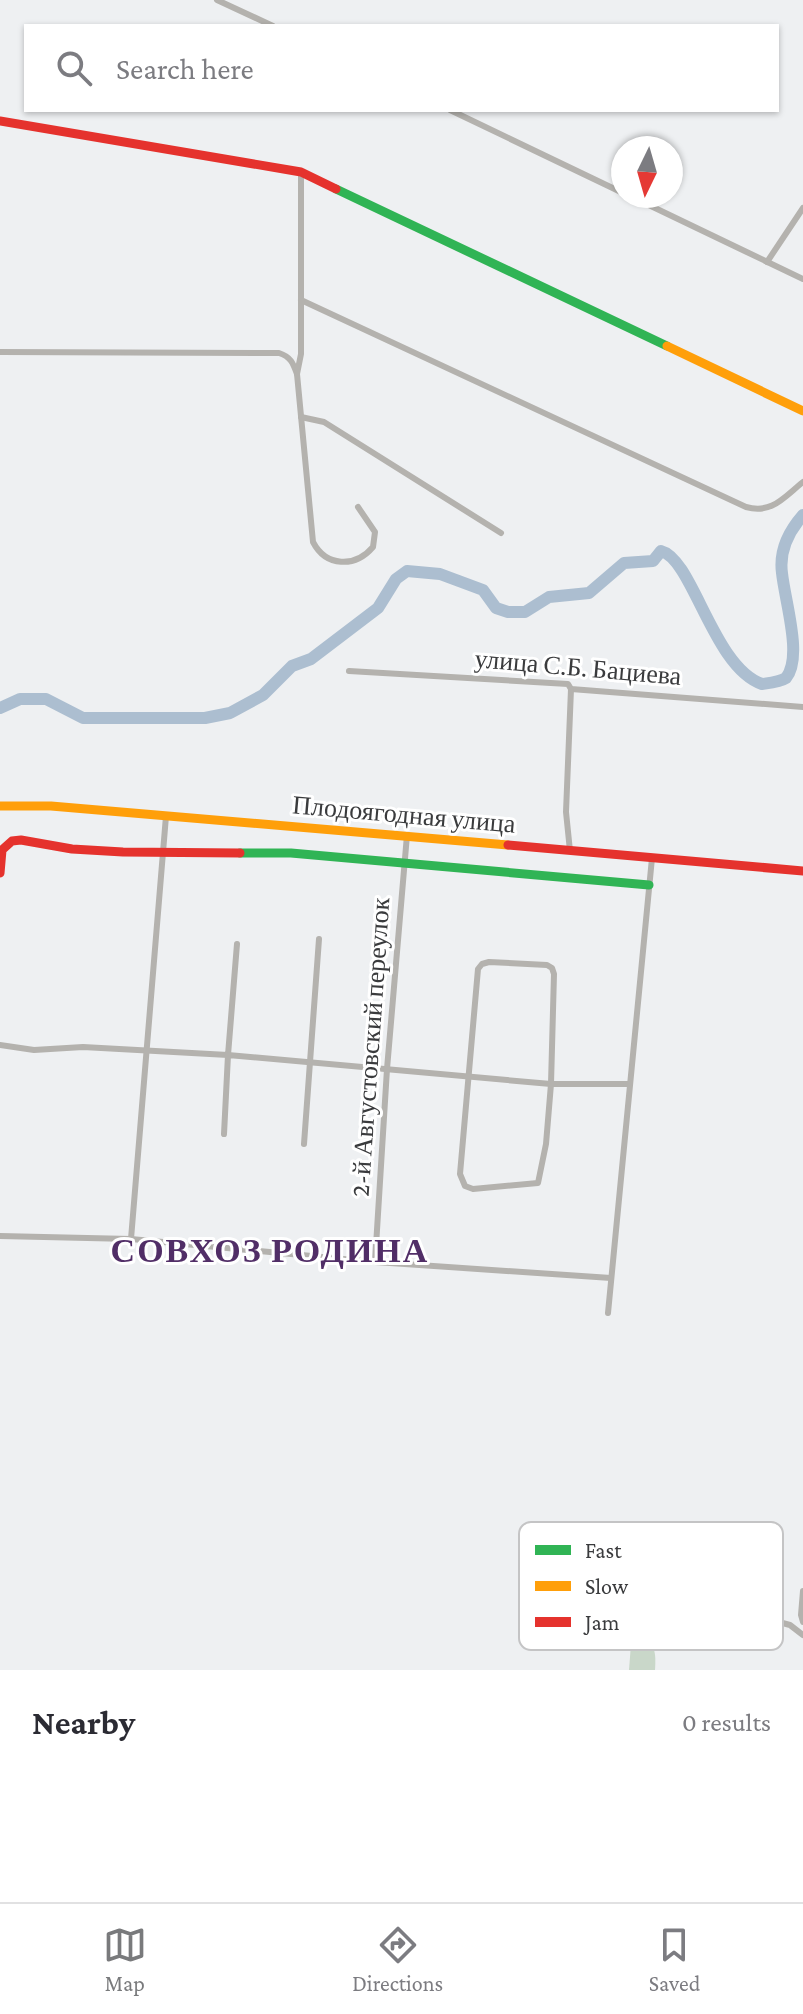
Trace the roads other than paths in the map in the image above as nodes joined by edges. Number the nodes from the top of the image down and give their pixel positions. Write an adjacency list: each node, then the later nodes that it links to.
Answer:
1 (217, 0): 2 (street)
2 (269, 24)
3 (454, 112): 6 (street)
4 (0, 121): 5 (street)
5 (301, 172): 11 (street); 14 (street)
6 (611, 187)
7 (655, 208): 9 (street)
8 (803, 208): 9 (street)
9 (767, 262): 10 (street)
10 (803, 279)
11 (301, 300): 13 (street); 16 (street)
12 (0, 352): 13 (street)
13 (297, 374): 15 (street)
14 (803, 411)
15 (301, 417): 17 (street); 18 (street)
16 (803, 482)
17 (358, 507)
18 (501, 533)
19 (349, 671): 20 (street, улица С.Б. Бациева)
20 (571, 689): 21 (street, улица С.Б. Бациева); 25 (street)
21 (803, 707)
22 (0, 806): 23 (street, Плодоягодная улица)
23 (166, 816): 24 (street, Плодоягодная улица); 26 (street)
24 (407, 835): 25 (street, Плодоягодная улица); 28 (street, 2-й Августовский переулок)
25 (570, 851): 27 (street, Плодоягодная улица)
26 (162, 853): 28 (street); 30 (street); 35 (street)
27 (652, 858): 29 (street, Плодоягодная улица); 31 (street)
28 (403, 865): 31 (street); 38 (street, 2-й Августовский переулок)
29 (803, 871)
30 (0, 873)
31 (649, 885): 41 (street)
32 (319, 939): 37 (street)
33 (237, 944): 36 (street)
34 (0, 1045): 35 (street)
35 (146, 1051): 36 (street); 45 (street)
36 (228, 1055): 37 (street); 42 (street)
37 (309, 1062): 38 (street); 43 (street)
38 (387, 1069): 39 (street); 46 (street, 2-й Августовский переулок)
39 (469, 1076): 40 (street); 40 (street); 40 (street)
40 (551, 1084): 41 (street)
41 (629, 1084): 47 (street)
42 (224, 1134)
43 (304, 1144)
44 (0, 1236): 45 (street)
45 (131, 1239): 46 (street)
46 (375, 1262): 47 (street)
47 (611, 1278): 48 (street)
48 (608, 1313)
49 (803, 1591): 50 (street)
50 (802, 1621)
51 (783, 1623): 52 (street)
52 (803, 1635)

